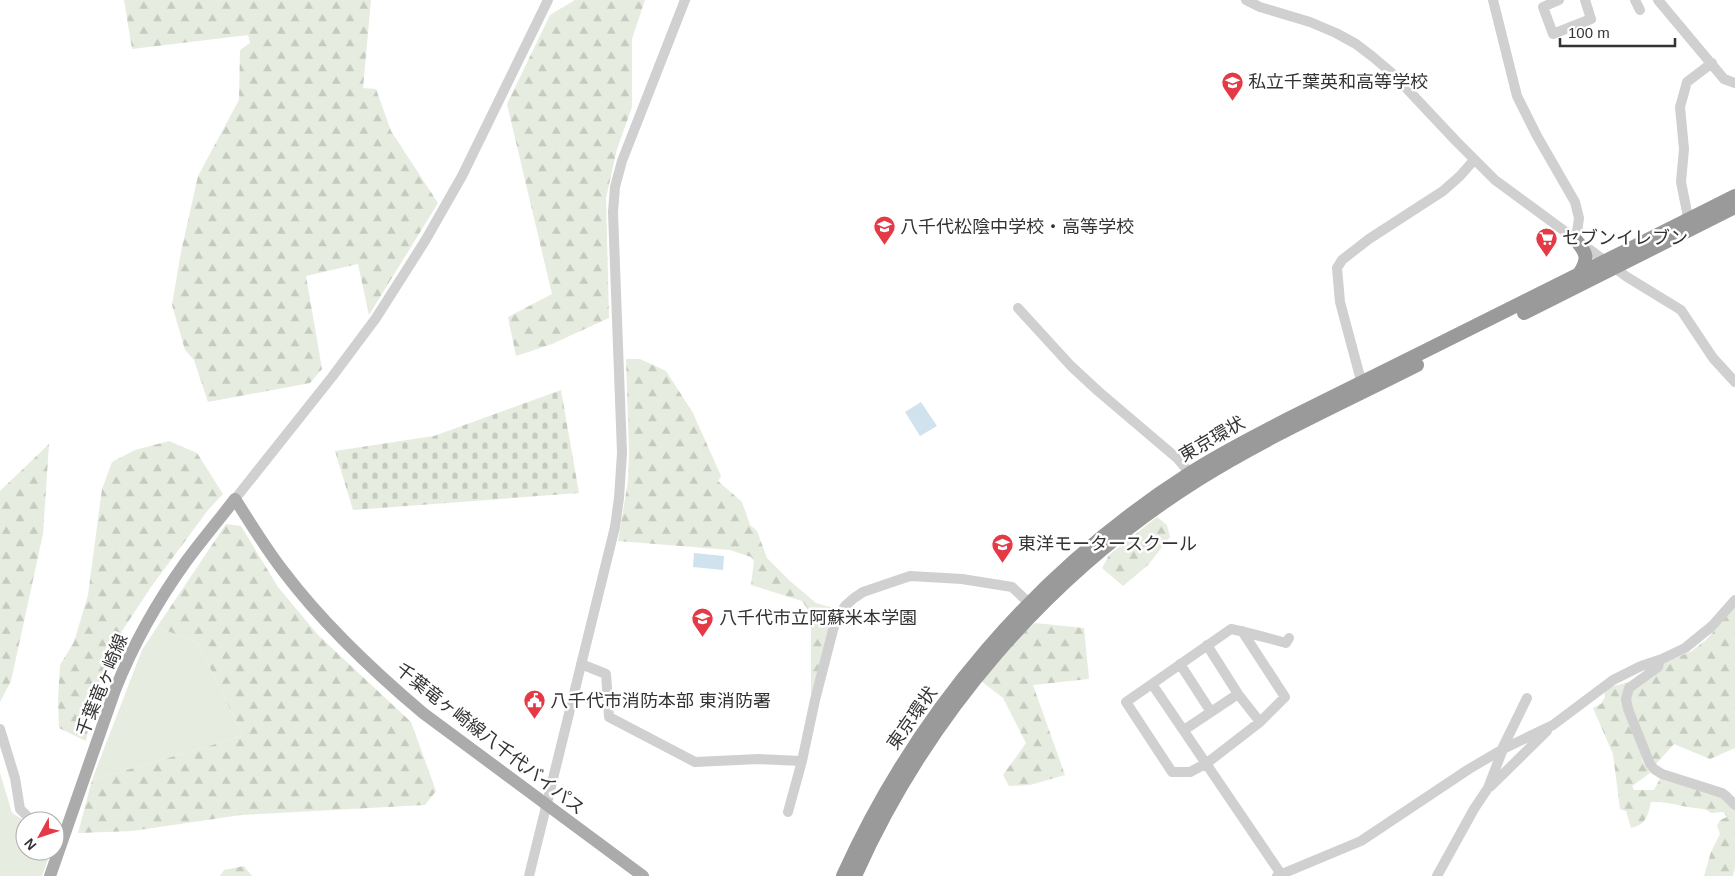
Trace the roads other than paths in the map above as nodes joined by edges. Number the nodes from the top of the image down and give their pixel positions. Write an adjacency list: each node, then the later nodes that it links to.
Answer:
1 (548, 0): 23 (street)
2 (685, 0): 30 (street)
3 (1246, 0): 12 (street)
4 (1493, 0): 16 (street)
5 (1559, 0): 6 (street)
6 (1585, 0)
7 (1635, 0): 9 (street)
8 (1658, 0): 10 (street)
9 (1640, 10)
10 (1712, 64): 11 (street); 15 (street)
11 (1735, 83)
12 (1474, 160): 16 (street); 21 (street)
13 (1735, 196): 15 (highway, 東京環状)
14 (1735, 207): 15 (highway, 東京環状)
15 (1687, 226): 17 (highway, 東京環状)
16 (1574, 238): 17 (street); 18 (highway)
17 (1610, 264): 18 (highway, 東京環状); 20 (street); 21 (highway, 東京環状)
18 (1579, 274): 21 (highway, 東京環状)
19 (1018, 308): 22 (street)
20 (1735, 382)
21 (1363, 387): 22 (highway, 東京環状)
22 (1193, 477): 25 (highway, 東京環状); 55 (highway, 東京環状)
23 (235, 499): 44 (main road, 千葉竜ヶ崎線八千代バイパス); 48 (main road, 千葉竜ヶ崎線)
24 (1735, 600): 29 (street)
25 (1029, 603): 41 (street); 54 (highway, 東京環状)
26 (1242, 632): 27 (street); 28 (street); 36 (street)
27 (1288, 638)
28 (1207, 645): 31 (street); 33 (street)
29 (1660, 660): 37 (street); 45 (street)
30 (582, 664): 41 (street); 44 (street)
31 (1180, 664): 32 (street); 35 (street)
32 (1152, 684): 39 (street); 42 (street)
33 (1238, 694): 35 (street); 36 (street)
34 (1527, 698): 40 (street)
35 (1211, 712): 39 (street)
36 (1260, 722): 42 (street)
37 (1553, 724): 40 (street); 43 (street)
38 (0, 729): 46 (street)
39 (1184, 730): 42 (street)
40 (1502, 750): 43 (street); 50 (street)
41 (802, 762): 47 (street)
42 (1207, 764): 50 (street)
43 (1488, 789): 56 (street)
44 (546, 805): 52 (street); 53 (main road, 千葉竜ヶ崎線八千代バイパス)
45 (1735, 805)
46 (22, 811)
47 (788, 812)
48 (65, 819)
49 (53, 861): 51 (main road, 千葉竜ヶ崎線)
50 (1279, 875)
51 (50, 876)
52 (529, 876)
53 (643, 876)
54 (843, 876)
55 (855, 876)
56 (1437, 876)

